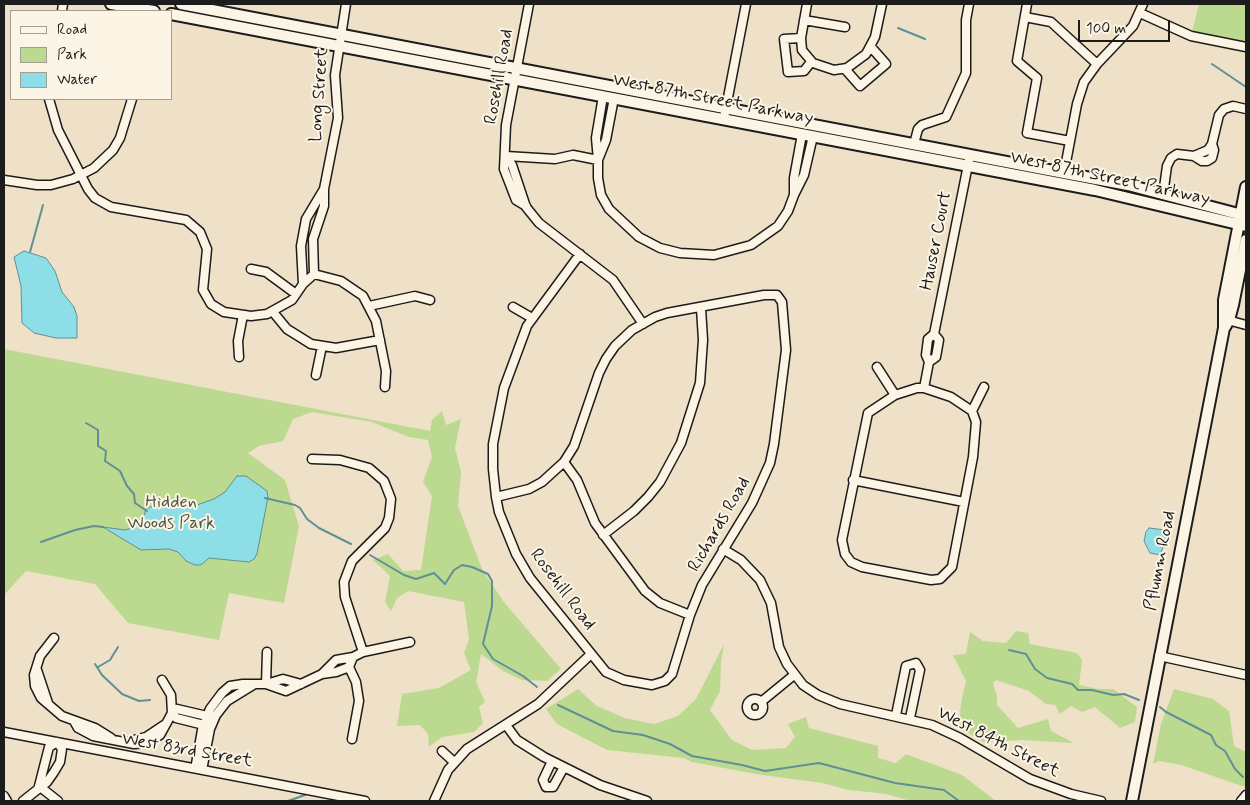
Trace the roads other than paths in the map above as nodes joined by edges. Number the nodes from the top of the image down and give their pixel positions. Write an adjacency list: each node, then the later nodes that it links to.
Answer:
1 (111, 4): 11 (main road)
2 (181, 4): 17 (main road, West 87th Street Parkway)
3 (346, 4): 17 (street, Long Street)
4 (529, 4): 24 (street, Rosehill Road)
5 (746, 4): 32 (street)
6 (808, 4): 15 (street)
7 (882, 4): 20 (street)
8 (969, 4): 36 (street)
9 (1027, 4): 14 (street)
10 (1143, 4): 12 (street)
11 (151, 9)
12 (1140, 13): 21 (street); 23 (street)
13 (172, 14): 19 (main road, West 87th Street Parkway)
14 (1024, 17): 23 (street); 35 (street)
15 (804, 20): 16 (street); 18 (street)
16 (845, 27)
17 (341, 35): 19 (street, Long Street); 24 (main road, West 87th Street Parkway)
18 (801, 38): 22 (street); 22 (street)
19 (338, 46): 26 (main road, West 87th Street Parkway); 45 (street, Long Street)
20 (870, 46): 25 (street); 25 (street)
21 (1246, 47)
22 (811, 62): 25 (street)
23 (1097, 64): 35 (street)
24 (517, 67): 26 (street, Rosehill Road); 27 (main road, West 87th Street Parkway)
25 (845, 69)
26 (515, 80): 28 (main road, West 87th Street Parkway); 38 (street, Rosehill Road)
27 (653, 94): 28 (main road); 32 (main road, West 87th Street Parkway)
28 (609, 97): 32 (main road, West 87th Street Parkway); 39 (street)
29 (49, 100): 42 (street)
30 (132, 100): 42 (street)
31 (1246, 108): 46 (street)
32 (725, 113): 33 (main road, West 87th Street Parkway); 34 (main road, West 87th Street Parkway)
33 (808, 135): 34 (main road); 39 (street); 40 (main road, West 87th Street Parkway)
34 (870, 136): 36 (main road, West 87th Street Parkway)
35 (1070, 141): 41 (street)
36 (914, 144): 37 (main road, West 87th Street Parkway)
37 (970, 155): 40 (street, Hauser Court); 41 (main road, West 87th Street Parkway)
38 (506, 156): 39 (street); 49 (street, Rosehill Road)
39 (598, 160)
40 (967, 166): 47 (main road, West 87th Street Parkway); 71 (street, Hauser Court)
41 (1064, 173): 46 (main road, West 87th Street Parkway)
42 (81, 175): 43 (street); 59 (street)
43 (4, 180)
44 (1246, 187): 47 (main road)
45 (324, 189): 51 (street, Long Street); 52 (street, Long Street)
46 (1163, 195): 47 (main road, West 87th Street Parkway)
47 (1243, 220): 61 (main road)
48 (1246, 240): 61 (main road)
49 (580, 254): 60 (street, Rosehill Road); 62 (street, Rosehill Road)
50 (251, 268): 53 (street)
51 (314, 274): 52 (street); 55 (street)
52 (303, 284): 53 (street)
53 (296, 294): 58 (street)
54 (430, 300): 55 (street)
55 (369, 306): 64 (street)
56 (513, 307): 60 (street)
57 (701, 308): 62 (street); 79 (street); 80 (street, Richards Road)
58 (272, 312): 59 (street); 65 (street)
59 (243, 315): 66 (street)
60 (532, 318): 77 (street, Rosehill Road)
61 (1225, 322): 63 (street); 87 (main road, Pflumm Road)
62 (643, 324): 75 (street)
63 (1246, 324)
64 (380, 340): 65 (street); 69 (street)
65 (322, 346): 68 (street)
66 (239, 357)
67 (877, 367): 72 (street)
68 (316, 375)
69 (385, 387)
70 (984, 387): 73 (street)
71 (924, 388): 72 (street); 73 (street)
72 (895, 395): 76 (street)
73 (972, 411): 78 (street)
74 (312, 460): 85 (street)
75 (564, 462): 77 (street); 79 (street)
76 (853, 480): 78 (street); 78 (street)
77 (496, 497): 86 (street, Rosehill Road)
78 (964, 502)
79 (603, 535): 81 (street)
80 (723, 549): 81 (street, Richards Road); 91 (street, West 84th Street)
81 (690, 615): 86 (street, Richards Road)
82 (54, 638): 96 (street)
83 (410, 642): 85 (street)
84 (267, 652): 94 (street)
85 (363, 652): 88 (street)
86 (590, 654): 100 (street, Rosehill Road)
87 (1159, 656): 92 (street); 119 (main road, Pflumm Road)
88 (353, 657): 89 (street); 90 (street)
89 (349, 667): 90 (street); 102 (street)
90 (322, 674): 94 (street)
91 (794, 675): 95 (street); 97 (street, West 84th Street)
92 (1246, 675)
93 (162, 680): 96 (street)
94 (266, 684): 99 (street)
95 (761, 702)
96 (172, 713): 99 (street)
97 (896, 715): 98 (street, West 84th Street); 98 (street, West 84th Street)
98 (910, 718): 118 (street, West 84th Street)
99 (208, 721): 108 (street)
100 (506, 725): 105 (street); 106 (street, Rosehill Road)
101 (4, 732): 103 (street, West 83rd Street)
102 (352, 739)
103 (57, 742): 108 (street, West 83rd Street); 109 (street); 109 (street)
104 (442, 751): 106 (street)
105 (552, 761): 107 (street); 107 (street)
106 (454, 762): 116 (street, Rosehill Road)
107 (564, 767): 117 (street)
108 (200, 768): 115 (street, West 83rd Street)
109 (39, 786): 113 (street); 114 (street)
110 (1246, 795): 120 (street)
111 (4, 796): 112 (street)
112 (7, 801)
113 (23, 801)
114 (58, 801)
115 (365, 801)
116 (434, 801)
117 (647, 801)
118 (1101, 801)
119 (1132, 801)
120 (1241, 801)

